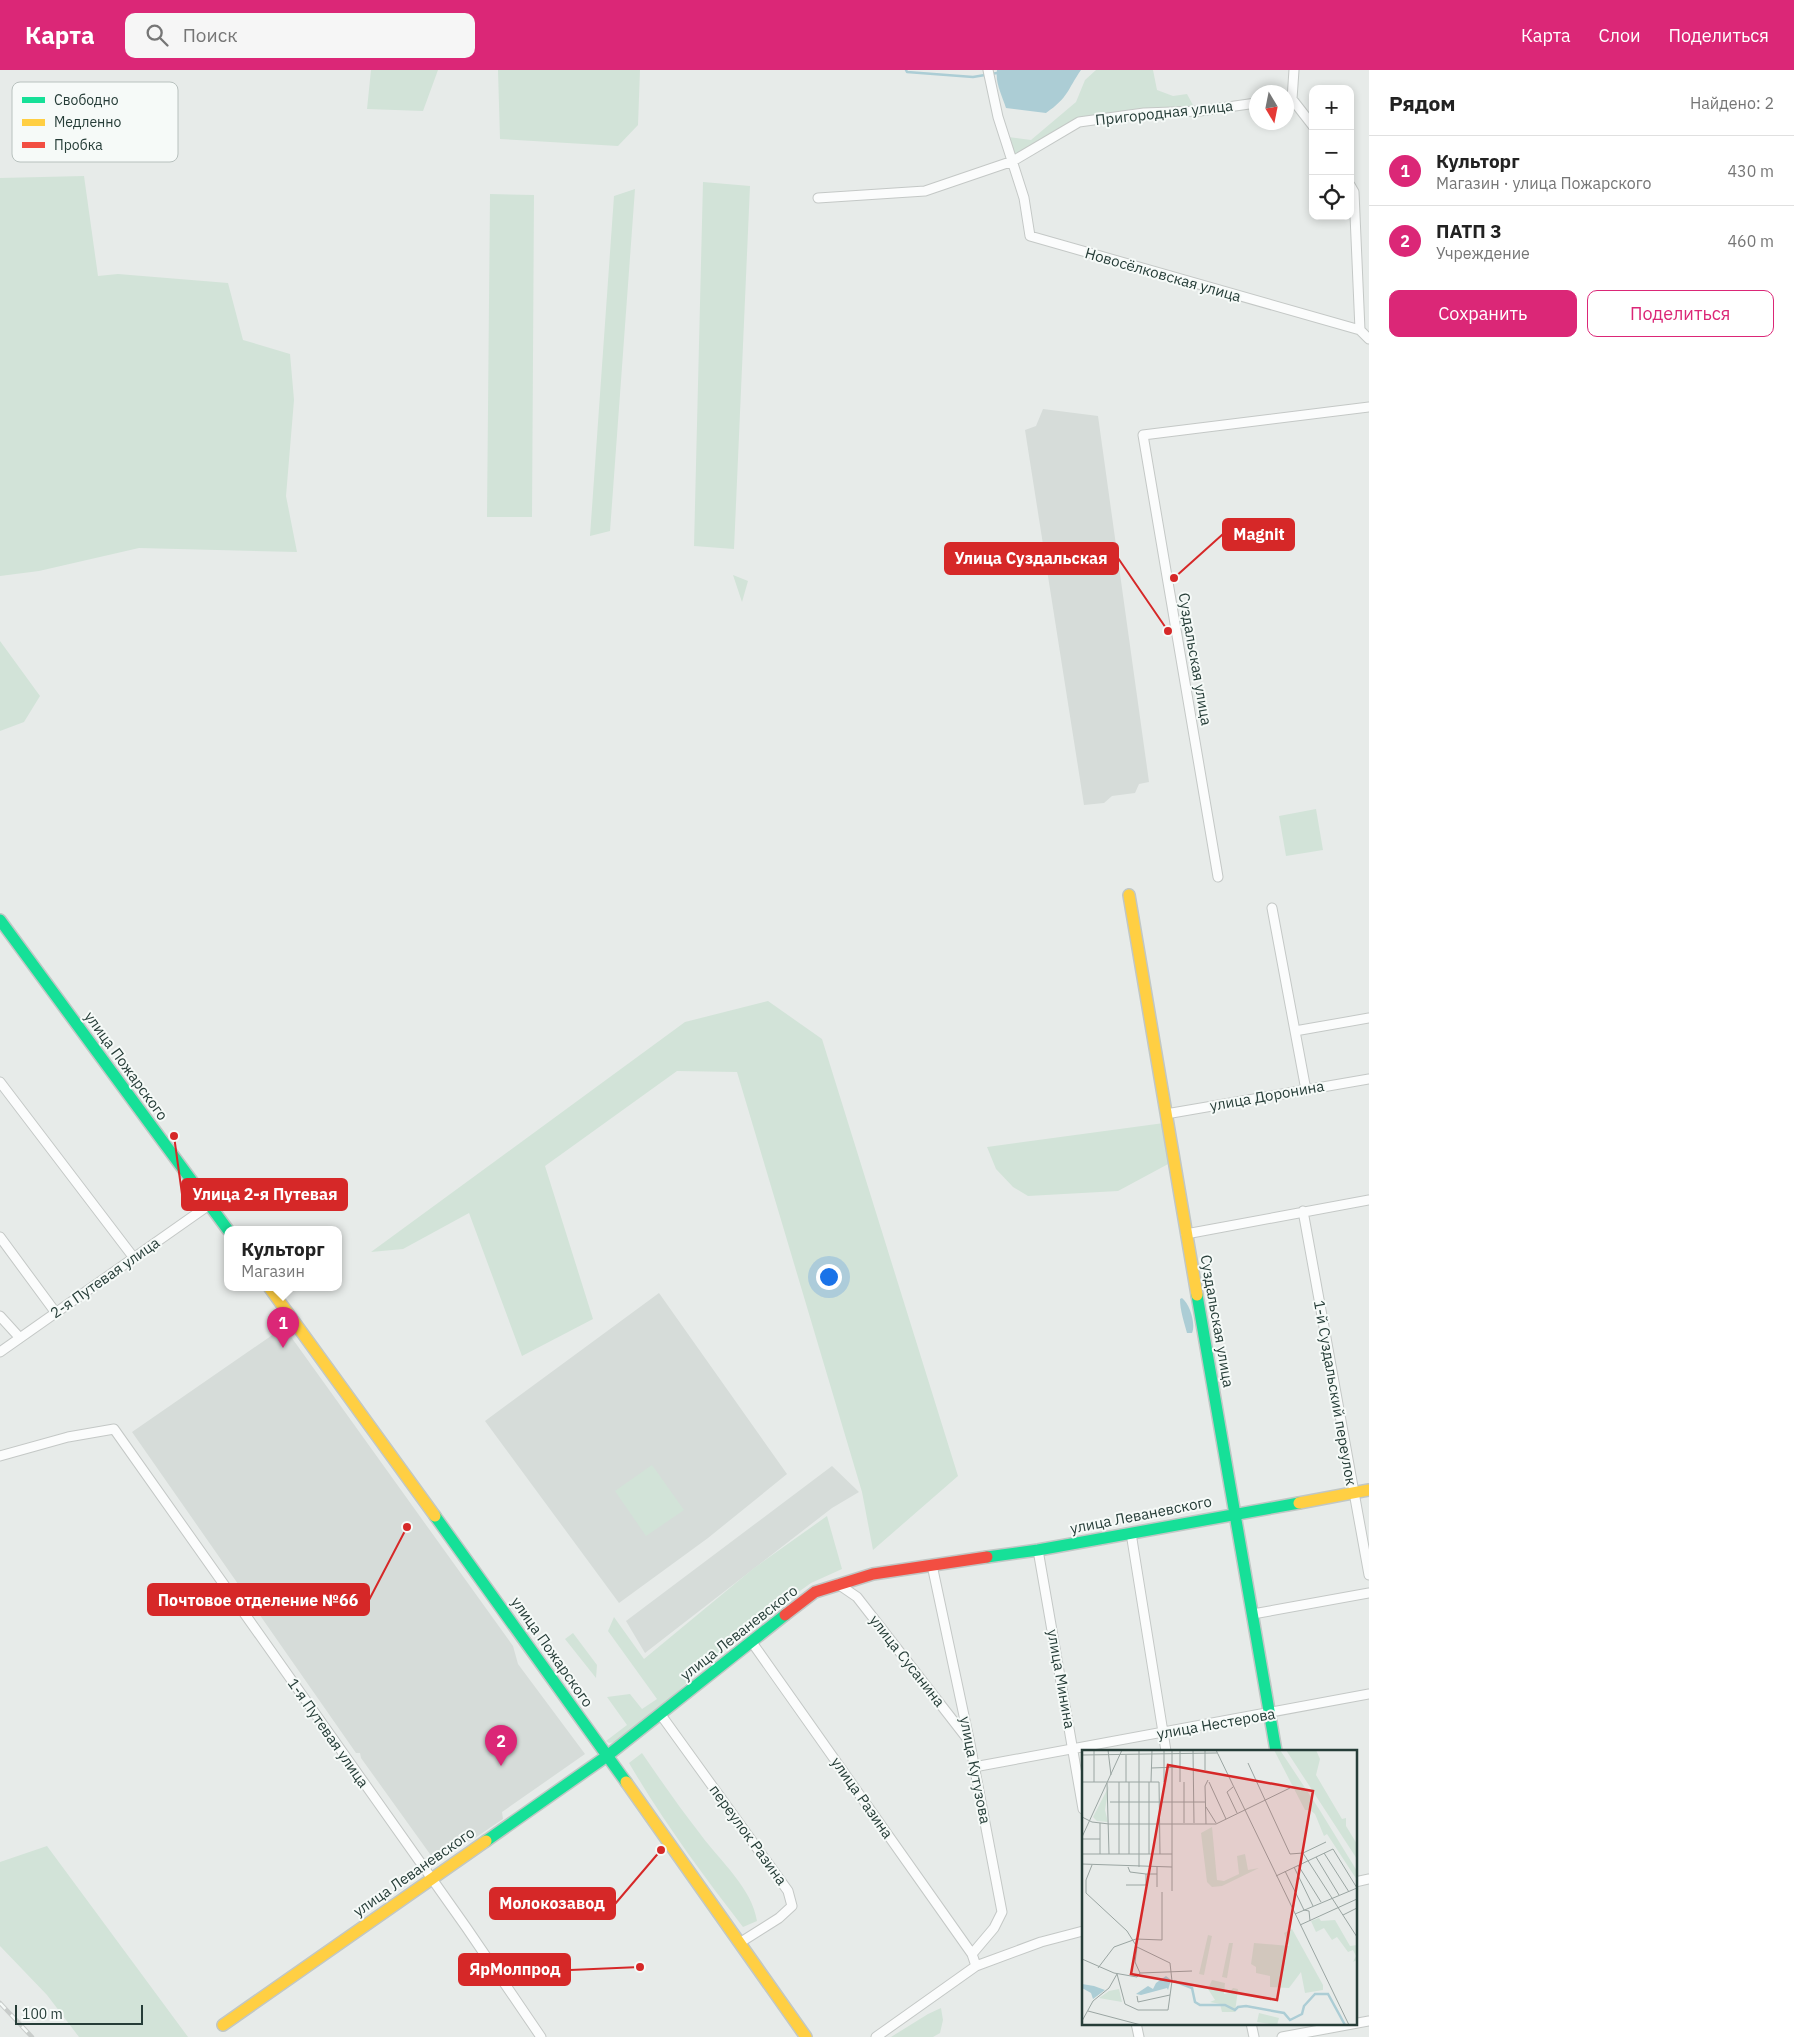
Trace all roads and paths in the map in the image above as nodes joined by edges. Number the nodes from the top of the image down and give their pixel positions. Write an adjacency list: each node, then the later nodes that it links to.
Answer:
1 (988, 70): 7 (street)
2 (1294, 70): 3 (street)
3 (1291, 85)
4 (1249, 104): 7 (street, Пригородная улица)
5 (1294, 105): 6 (street)
6 (1309, 122)
7 (1013, 161): 9 (street, Пригородная улица); 10 (street, Новосёлковская улица)
8 (1354, 192): 10 (street)
9 (818, 198)
10 (1360, 330): 11 (street, Новосёлковская улица)
11 (1369, 339)
12 (1369, 407): 13 (street, Суздальская улица)
13 (1218, 877)
14 (1129, 895): 22 (street, Суздальская улица)
15 (1272, 908): 18 (street)
16 (0, 920): 24 (street, улица Пожарского)
17 (1369, 1018): 18 (street)
18 (1294, 1031): 21 (street)
19 (1369, 1079): 21 (street, улица Доронина)
20 (0, 1082): 29 (street)
21 (1306, 1090): 22 (street, улица Доронина)
22 (1166, 1114): 27 (street, Суздальская улица)
23 (1369, 1200): 25 (street)
24 (209, 1204): 26 (street, улица Пожарского); 29 (street, 2-я Путевая улица)
25 (1303, 1211): 27 (street); 37 (street, 1-й Суздальский переулок)
26 (225, 1226)
27 (1186, 1234): 38 (street, Суздальская улица)
28 (0, 1237): 31 (street)
29 (134, 1258): 31 (street, 2-я Путевая улица)
30 (272, 1291): 55 (street, улица Пожарского)
31 (56, 1312): 33 (street, 2-я Путевая улица)
32 (0, 1316): 33 (street)
33 (20, 1338): 34 (street, 2-я Путевая улица)
34 (0, 1352)
35 (0, 1456): 58 (street, 1-я Путевая улица)
36 (1369, 1490): 37 (street, улица Леваневского)
37 (1353, 1493): 38 (street, улица Леваневского); 42 (street, 1-й Суздальский переулок)
38 (1236, 1513): 39 (street, улица Леваневского); 45 (street, Суздальская улица)
39 (1131, 1533): 40 (street, улица Леваневского); 50 (street)
40 (1038, 1550): 41 (street, улица Леваневского); 52 (street, улица Минина)
41 (932, 1566): 43 (street, улица Леваневского); 51 (street, улица Кутузова)
42 (1369, 1575)
43 (838, 1584): 46 (street, улица Леваневского); 51 (street, улица Сусанина)
44 (1369, 1593): 45 (street)
45 (1253, 1614): 48 (street, Суздальская улица)
46 (751, 1641): 49 (street, улица Леваневского); 63 (street, улица Разина)
47 (1369, 1694): 48 (street, улица Нестерова)
48 (1270, 1714): 50 (street, улица Нестерова); 54 (street, Суздальская улица)
49 (661, 1715): 55 (street, улица Леваневского); 62 (street, переулок Разина)
50 (1164, 1733): 52 (street, улица Нестерова); 53 (street)
51 (970, 1744): 56 (street, улица Кутузова)
52 (1073, 1750): 56 (street, улица Нестерова); 57 (street, улица Минина)
53 (1166, 1750)
54 (1276, 1750)
55 (607, 1756): 58 (street, улица Леваневского); 62 (street, улица Пожарского)
56 (974, 1767): 63 (street, улица Кутузова)
57 (1082, 1803)
58 (430, 1878): 70 (street, улица Леваневского); 72 (street, 1-я Путевая улица)
59 (1369, 1879): 60 (street)
60 (1356, 1882)
61 (1082, 1931): 64 (street)
62 (741, 1942): 73 (street, улица Пожарского)
63 (972, 1954): 64 (street)
64 (976, 1966): 74 (street)
65 (1369, 2020): 66 (street)
66 (1356, 2023)
67 (1136, 2024): 75 (street)
68 (1252, 2024): 76 (street)
69 (1352, 2024): 71 (street)
70 (223, 2025)
71 (1326, 2030): 77 (street)
72 (541, 2037)
73 (806, 2037)
74 (876, 2037)
75 (1139, 2037)
76 (1254, 2037)
77 (1282, 2037)

